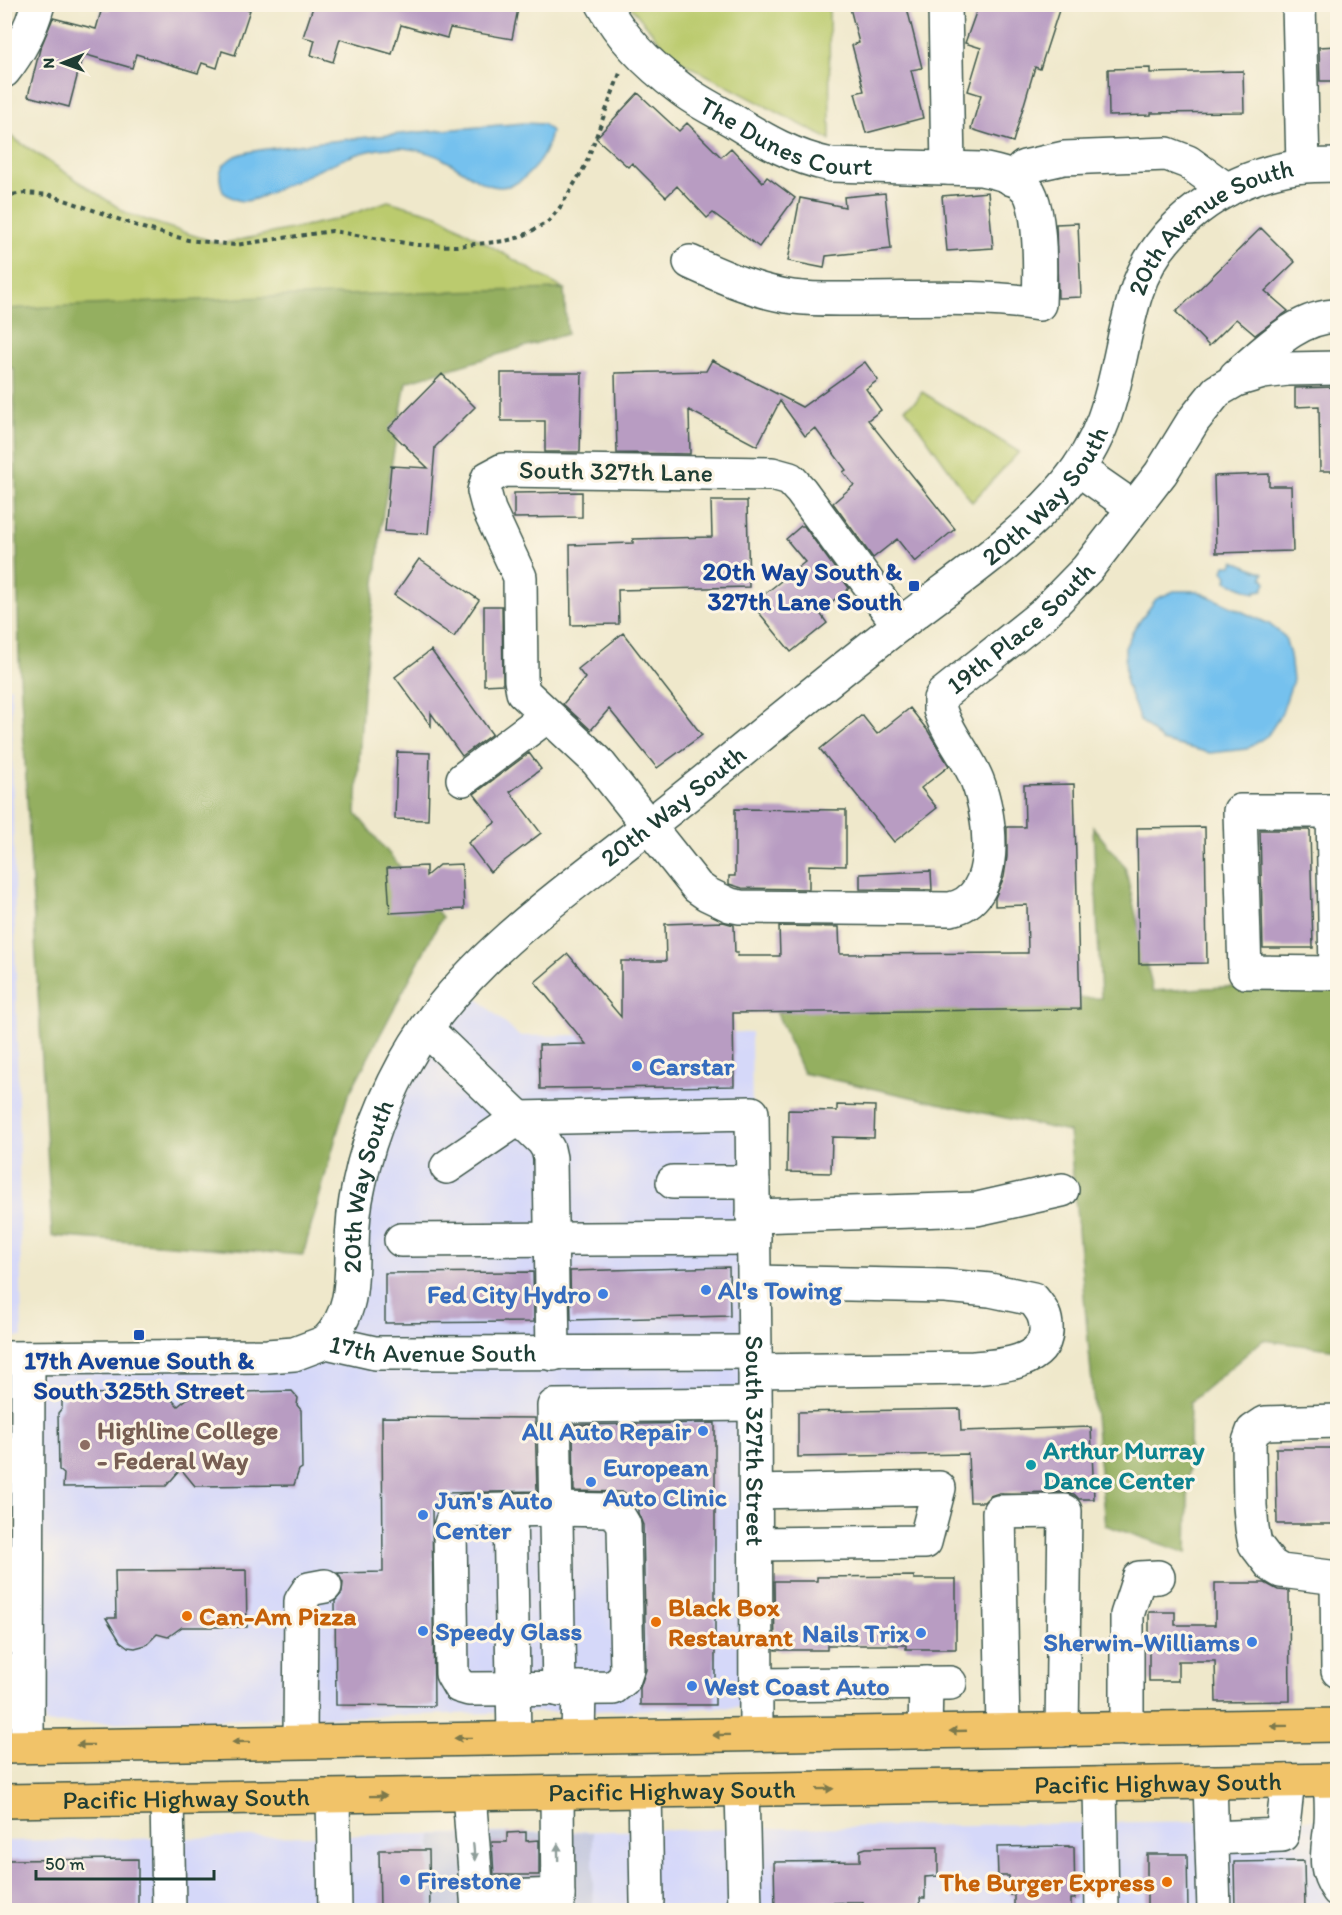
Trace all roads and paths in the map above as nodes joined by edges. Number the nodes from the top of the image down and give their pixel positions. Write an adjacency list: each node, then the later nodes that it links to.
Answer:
1 (38, 4): 6 (street)
2 (603, 4): 5 (street, The Dunes Court)
3 (945, 4): 9 (street)
4 (1299, 4): 8 (street)
5 (630, 41): 9 (street, The Dunes Court); 12 (path)
6 (10, 63)
7 (1338, 165): 8 (street, 20th Avenue South)
8 (1303, 166): 11 (street, 20th Avenue South)
9 (948, 168): 10 (street, The Dunes Court)
10 (1012, 179): 11 (street); 13 (street, The Dunes Court)
11 (1227, 190): 15 (street, 20th Avenue South)
12 (4, 196)
13 (690, 262)
14 (1338, 316): 17 (street)
15 (1125, 338): 18 (street, 20th Way South)
16 (1338, 368): 17 (street, 19th Place South)
17 (1225, 385): 19 (street, 19th Place South)
18 (1078, 469): 19 (street); 20 (street, 20th Way South)
19 (1134, 508): 23 (street, 19th Place South)
20 (899, 625): 21 (street, South 327th Lane); 23 (street, 20th Way South)
21 (547, 716): 22 (street); 23 (street, South 327th Lane)
22 (463, 779)
23 (648, 826): 25 (street, 20th Way South)
24 (1337, 973): 24 (street)
25 (426, 1029): 26 (street); 35 (street, 20th Way South)
26 (519, 1118): 27 (street); 29 (street, South 327th Street); 32 (street)
27 (447, 1167)
28 (673, 1182): 29 (street)
29 (753, 1182): 31 (street, South 327th Street)
30 (1062, 1190): 31 (street)
31 (753, 1227): 32 (street); 34 (street, South 327th Street)
32 (551, 1239): 33 (street); 36 (street)
33 (401, 1240)
34 (754, 1282): 38 (street, South 327th Street); 38 (street, 17th Avenue South)
35 (326, 1342): 36 (street, 17th Avenue South); 37 (street, 17th Avenue South)
36 (553, 1354): 38 (street, 17th Avenue South)
37 (16, 1358): 45 (street)
38 (755, 1362): 39 (street, South 327th Street)
39 (755, 1404): 41 (street, South 327th Street); 42 (street)
40 (1338, 1421): 47 (street)
41 (756, 1492): 44 (street, South 327th Street); 44 (street)
42 (556, 1509): 43 (street); 52 (street); 52 (street)
43 (510, 1510): 53 (street); 53 (street)
44 (756, 1544): 51 (street, South 327th Street)
45 (16, 1546): 49 (street)
46 (1158, 1576): 55 (street)
47 (1337, 1579): 50 (street)
48 (326, 1586): 62 (street)
49 (17, 1590): 63 (street)
50 (1338, 1671)
51 (756, 1685): 58 (street); 59 (street, South 327th Street)
52 (569, 1689): 53 (street); 60 (street)
53 (513, 1690): 61 (street)
54 (1338, 1725): 55 (main road, one-way to 55)
55 (1127, 1728): 57 (main road)
56 (1003, 1730): 57 (main road); 57 (street); 58 (main road, one-way to 58)
57 (1062, 1730)
58 (925, 1732): 59 (main road)
59 (756, 1734): 60 (main road, one-way to 60)
60 (578, 1737): 61 (main road)
61 (514, 1738): 62 (main road, one-way to 62)
62 (300, 1741): 63 (main road, one-way to 63)
63 (16, 1746)
64 (1334, 1780): 65 (main road, Pacific Highway South); 75 (street)
65 (1288, 1781): 66 (main road, Pacific Highway South); 76 (street)
66 (1210, 1782): 67 (main road, Pacific Highway South); 76 (street)
67 (1101, 1784): 68 (main road, Pacific Highway South, one-way to 67); 84 (street)
68 (742, 1790): 69 (main road, Pacific Highway South); 83 (street)
69 (645, 1791): 70 (main road, Pacific Highway South); 78 (street)
70 (557, 1793): 71 (main road, Pacific Highway South); 79 (street, one-way to 70)
71 (469, 1794): 72 (main road, Pacific Highway South, one-way to 71); 80 (street, one-way to 80)
72 (333, 1797): 73 (main road, Pacific Highway South); 82 (street)
73 (167, 1798): 74 (main road, Pacific Highway South); 81 (street)
74 (4, 1801)
75 (1334, 1825): 77 (street)
76 (1212, 1838): 85 (street)
77 (1338, 1890)
78 (647, 1901)
79 (558, 1903): 80 (street)
80 (478, 1904)
81 (169, 1911)
82 (336, 1911)
83 (745, 1911)
84 (1102, 1911)
85 (1215, 1911)

